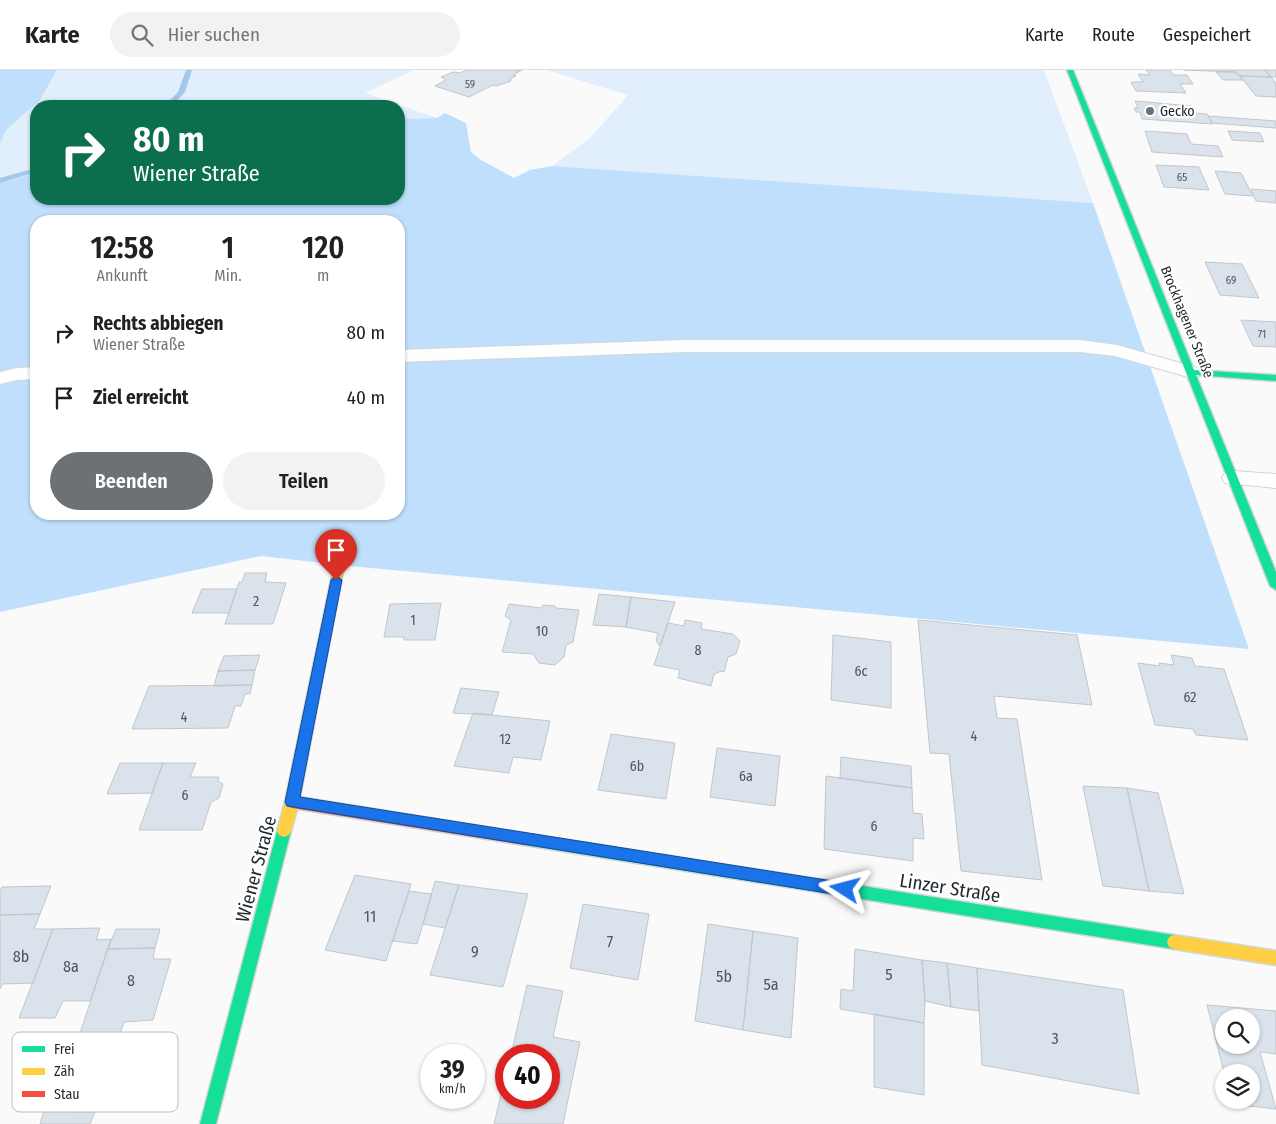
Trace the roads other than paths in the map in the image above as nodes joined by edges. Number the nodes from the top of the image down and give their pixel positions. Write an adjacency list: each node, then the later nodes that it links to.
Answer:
1 (1070, 70): 3 (street, Brockhagener Straße)
2 (405, 356): 3 (lane)
3 (1191, 372): 6 (street); 7 (street, Brockhagener Straße)
4 (30, 373): 5 (lane)
5 (0, 378)
6 (1276, 378)
7 (1233, 478): 8 (lane); 10 (street, Brockhagener Straße)
8 (1276, 481)
9 (340, 561): 11 (street, Wiener Straße)
10 (1276, 586)
11 (292, 802): 12 (street, Linzer Straße); 13 (street, Wiener Straße)
12 (1276, 958)
13 (208, 1124)

